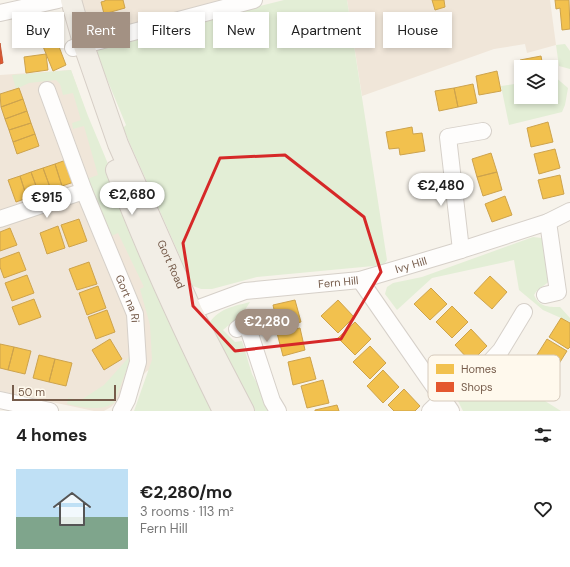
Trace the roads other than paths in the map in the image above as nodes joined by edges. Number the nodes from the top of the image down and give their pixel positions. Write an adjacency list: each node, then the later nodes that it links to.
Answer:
1 (58, 0): 5 (street); 6 (main road, Gort Road)
2 (71, 0): 4 (main road, Gort Road)
3 (254, 0): 7 (street)
4 (73, 12)
5 (0, 13)
6 (72, 31)
7 (130, 33)
8 (79, 48): 19 (main road, Gort Road)
9 (47, 90): 11 (street, Gort na Ri)
10 (483, 131): 15 (street)
11 (84, 191): 13 (street); 26 (street, Gort na Ri)
12 (570, 211): 14 (street, Ivy Hill)
13 (0, 219)
14 (548, 222): 15 (street, Ivy Hill); 17 (street)
15 (461, 250): 16 (street, Ivy Hill)
16 (360, 280): 19 (street, Fern Hill); 22 (street, Fern Hill)
17 (545, 295)
18 (524, 312): 21 (street)
19 (184, 313): 27 (main road, Gort Road); 28 (main road, Gort Road)
20 (237, 329): 29 (street)
21 (496, 355)
22 (428, 378)
23 (0, 400): 25 (street)
24 (447, 405): 30 (street)
25 (50, 411)
26 (121, 411)
27 (223, 411)
28 (244, 411)
29 (278, 411)
30 (430, 411)

